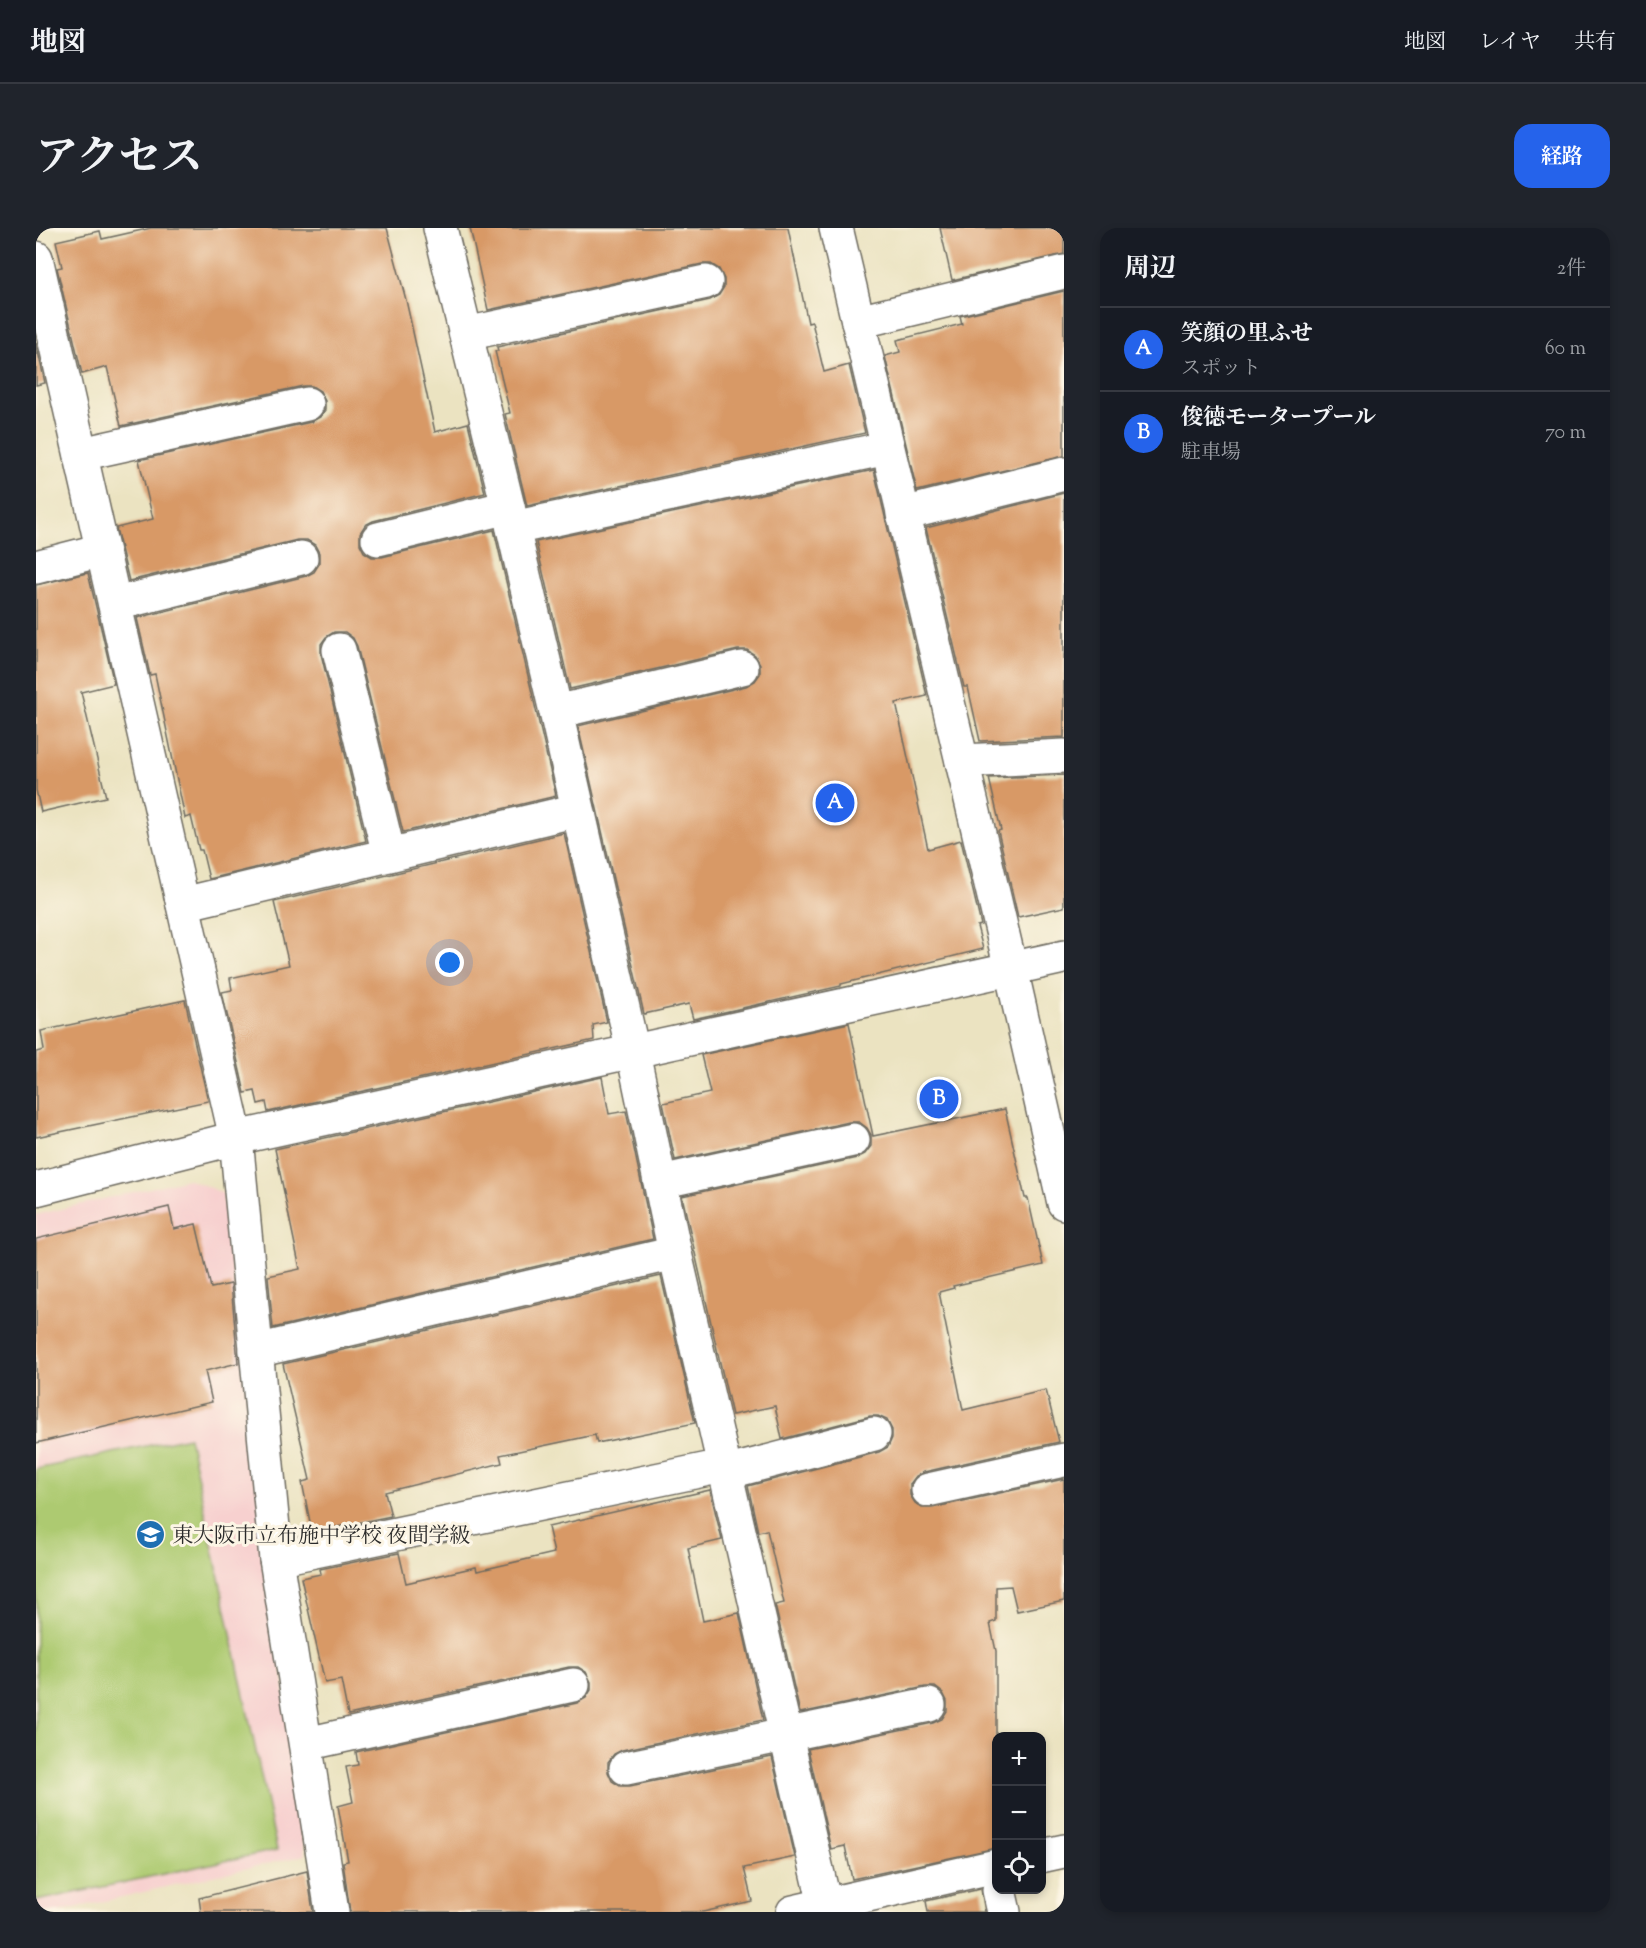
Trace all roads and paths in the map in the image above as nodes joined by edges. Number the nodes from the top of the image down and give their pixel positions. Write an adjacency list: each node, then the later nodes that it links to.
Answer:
1 (440, 228): 7 (street)
2 (836, 228): 6 (street)
3 (36, 258): 10 (street)
4 (1064, 272): 6 (street)
5 (706, 282): 7 (street)
6 (858, 322): 9 (street)
7 (466, 334): 13 (street)
8 (308, 404): 10 (street)
9 (887, 448): 12 (street); 13 (street)
10 (81, 454): 15 (street)
11 (1064, 474): 12 (street)
12 (903, 514): 23 (street)
13 (511, 517): 14 (street); 21 (street)
14 (378, 539)
15 (102, 550): 17 (street); 18 (street)
16 (301, 558): 18 (street)
17 (36, 567)
18 (115, 604): 26 (street)
19 (339, 650): 25 (street)
20 (742, 668): 21 (street)
21 (556, 712): 24 (street)
22 (1064, 756): 23 (street)
23 (962, 761): 28 (street)
24 (578, 810): 25 (street); 29 (street)
25 (389, 855): 26 (street)
26 (183, 904): 30 (street)
27 (1064, 957): 28 (street)
28 (1011, 969): 29 (street); 33 (street)
29 (633, 1052): 30 (street); 32 (street)
30 (236, 1138): 34 (street); 36 (street)
31 (853, 1140): 32 (street)
32 (660, 1182): 35 (street)
33 (1062, 1188)
34 (36, 1189)
35 (675, 1253): 36 (street); 39 (street)
36 (256, 1351): 41 (street)
37 (874, 1434): 39 (street)
38 (1064, 1460): 40 (street)
39 (724, 1469): 41 (street); 44 (street)
40 (928, 1490)
41 (276, 1559): 45 (street)
42 (573, 1685): 45 (street)
43 (929, 1704): 44 (street)
44 (786, 1736): 46 (street); 51 (street)
45 (306, 1744): 52 (street)
46 (626, 1768)
47 (1064, 1851): 48 (street)
48 (1046, 1855)
49 (992, 1875): 51 (street)
50 (1001, 1894): 53 (street)
51 (812, 1909)
52 (332, 1912)
53 (1004, 1912)

